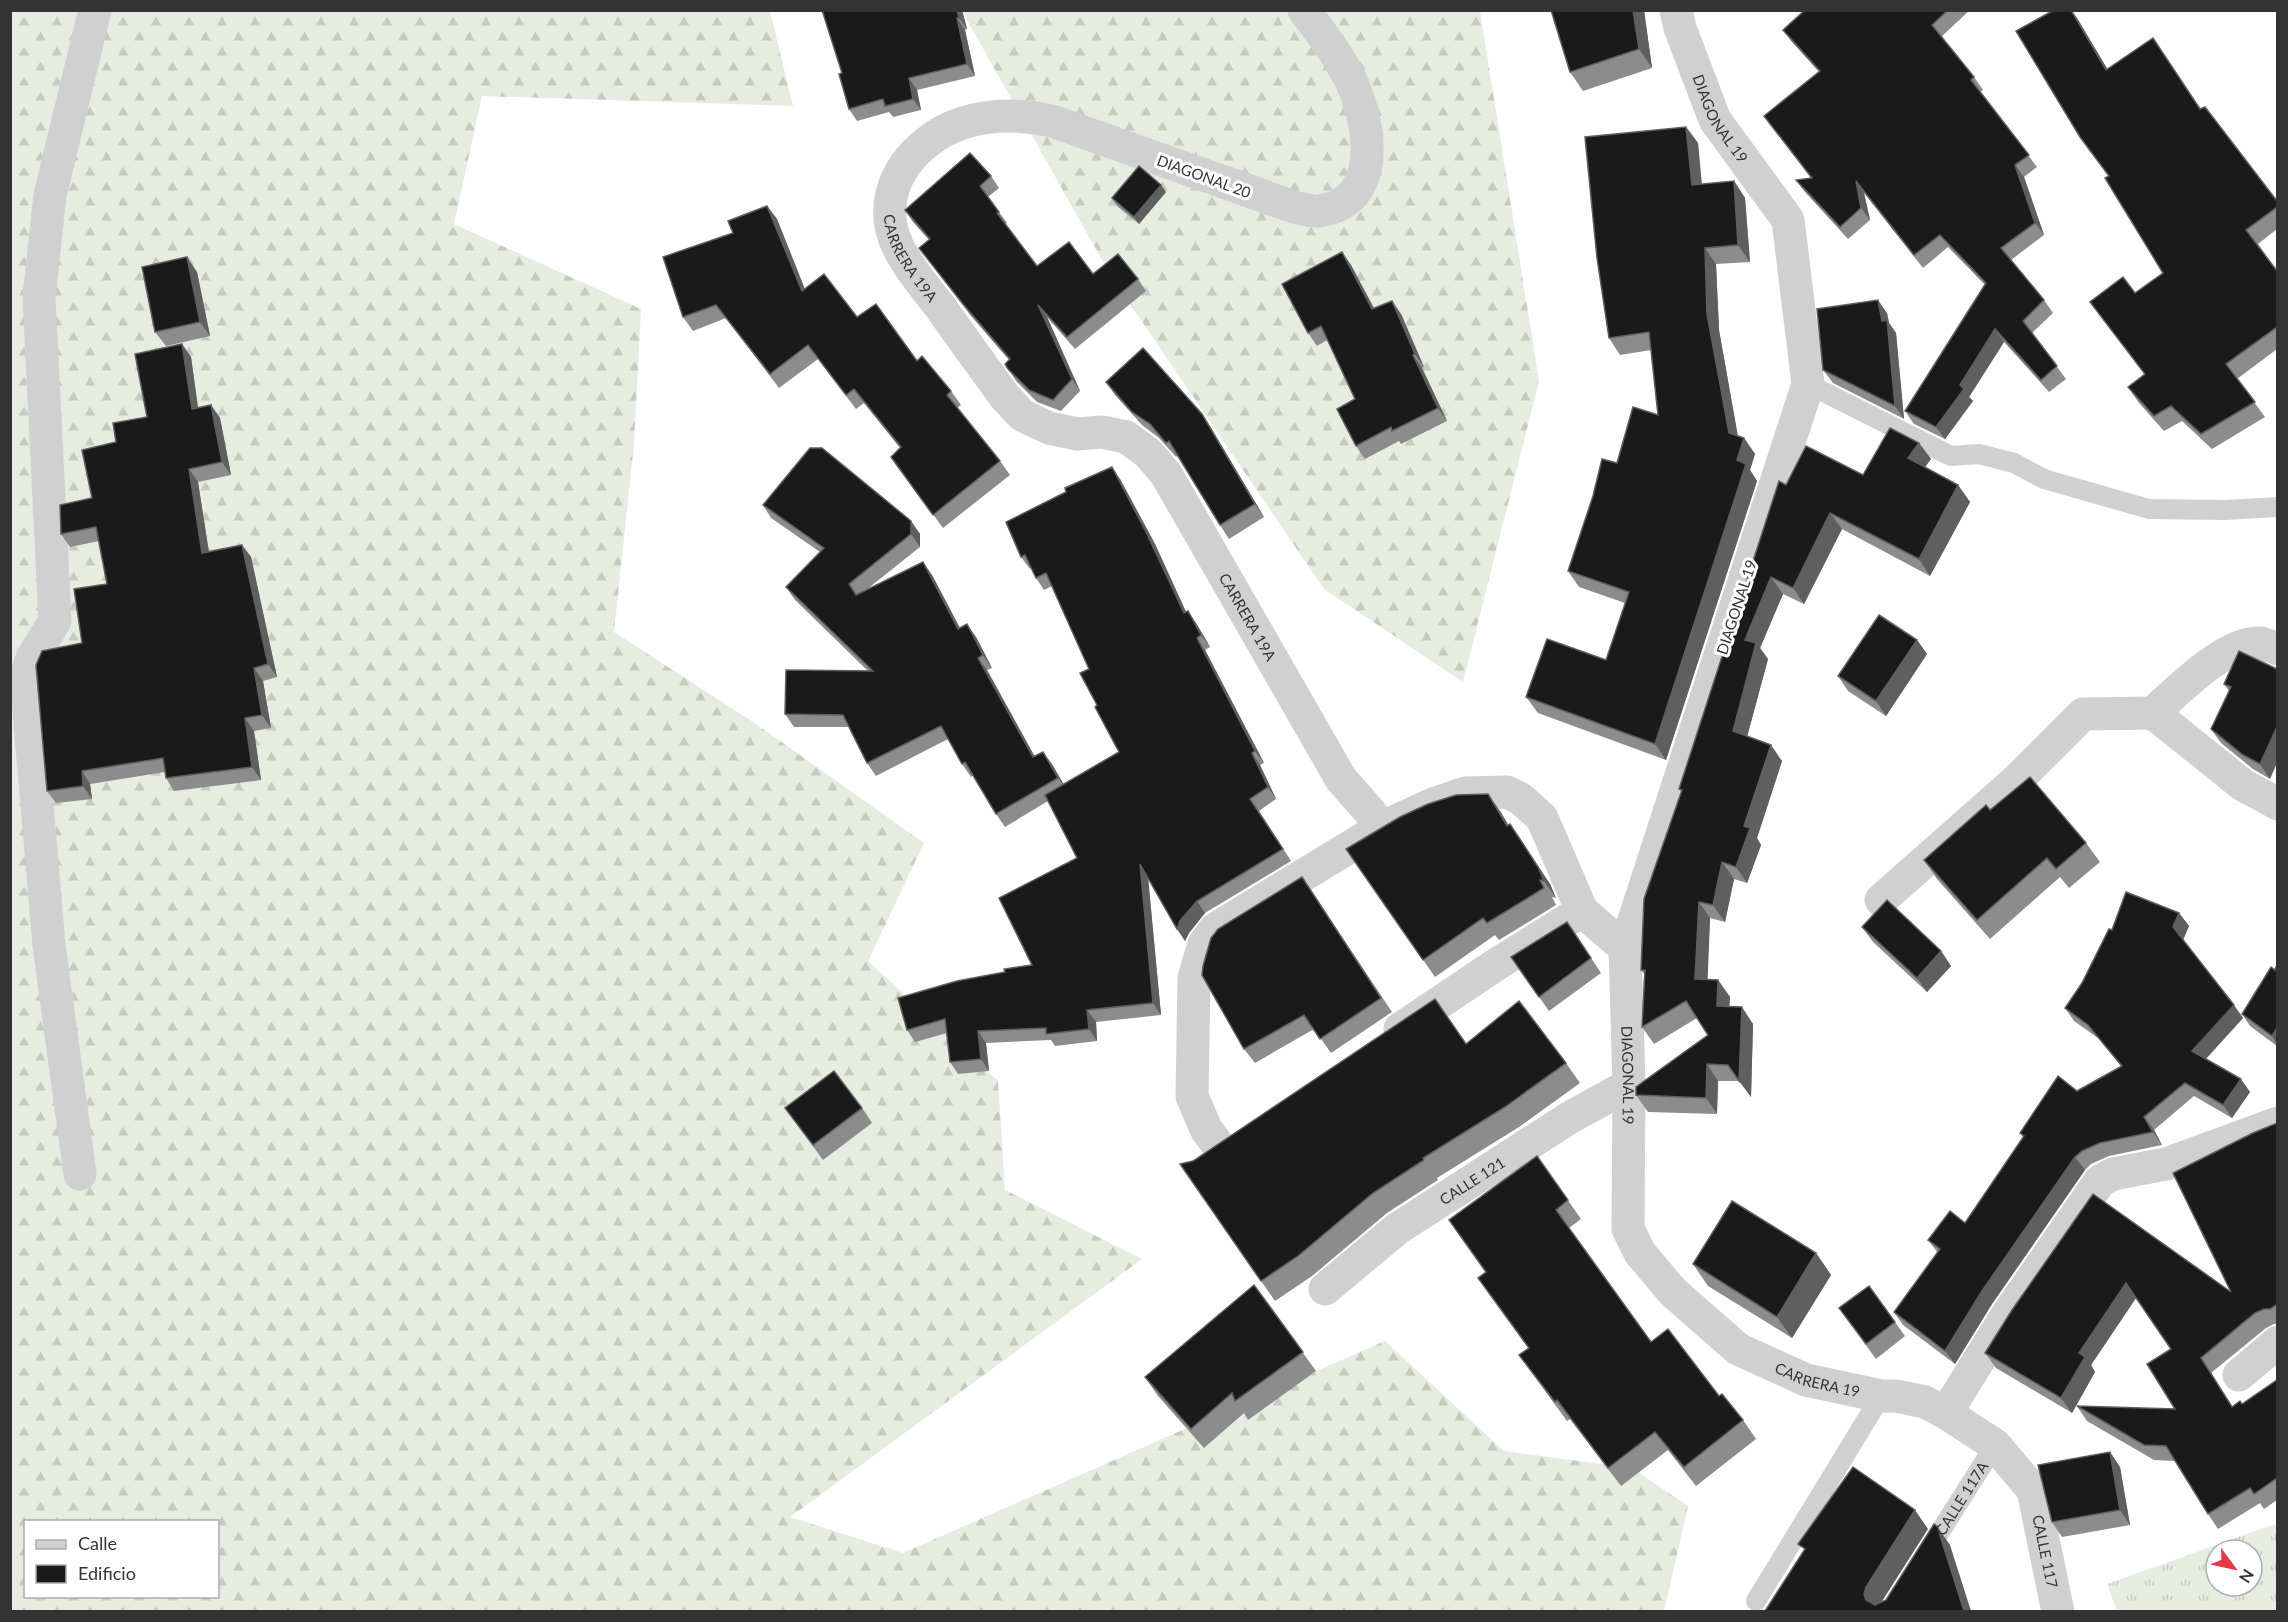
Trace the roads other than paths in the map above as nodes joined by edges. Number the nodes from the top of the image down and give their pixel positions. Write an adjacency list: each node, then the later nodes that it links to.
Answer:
1 (96, 10): 18 (street)
2 (1304, 10): 4 (street, DIAGONAL 20)
3 (1676, 10): 5 (street, DIAGONAL 19)
4 (889, 200): 10 (street, CARRERA 19A)
5 (1808, 384): 6 (lane); 13 (street, DIAGONAL 19)
6 (2277, 507)
7 (2277, 649): 8 (street)
8 (2153, 713): 9 (street); 11 (street)
9 (2277, 804)
10 (1381, 828): 12 (street); 17 (street)
11 (1881, 900)
12 (1582, 911): 13 (street); 14 (street)
13 (1625, 948): 15 (street, DIAGONAL 19)
14 (1379, 1043)
15 (1629, 1085): 19 (street, DIAGONAL 19); 20 (street, CALLE 121)
16 (2277, 1123): 24 (street)
17 (1220, 1150)
18 (80, 1174)
19 (1628, 1229): 23 (street, CARRERA 19)
20 (1325, 1289)
21 (2277, 1342): 22 (street)
22 (2239, 1375)
23 (1881, 1396): 24 (street, CARRERA 19); 28 (lane)
24 (1946, 1413): 25 (street, CARRERA 19)
25 (1995, 1445): 26 (street, CARRERA 19); 27 (lane, CALLE 117A)
26 (2033, 1490): 29 (street, CALLE 117)
27 (1914, 1572)
28 (1756, 1601)
29 (2058, 1611)

